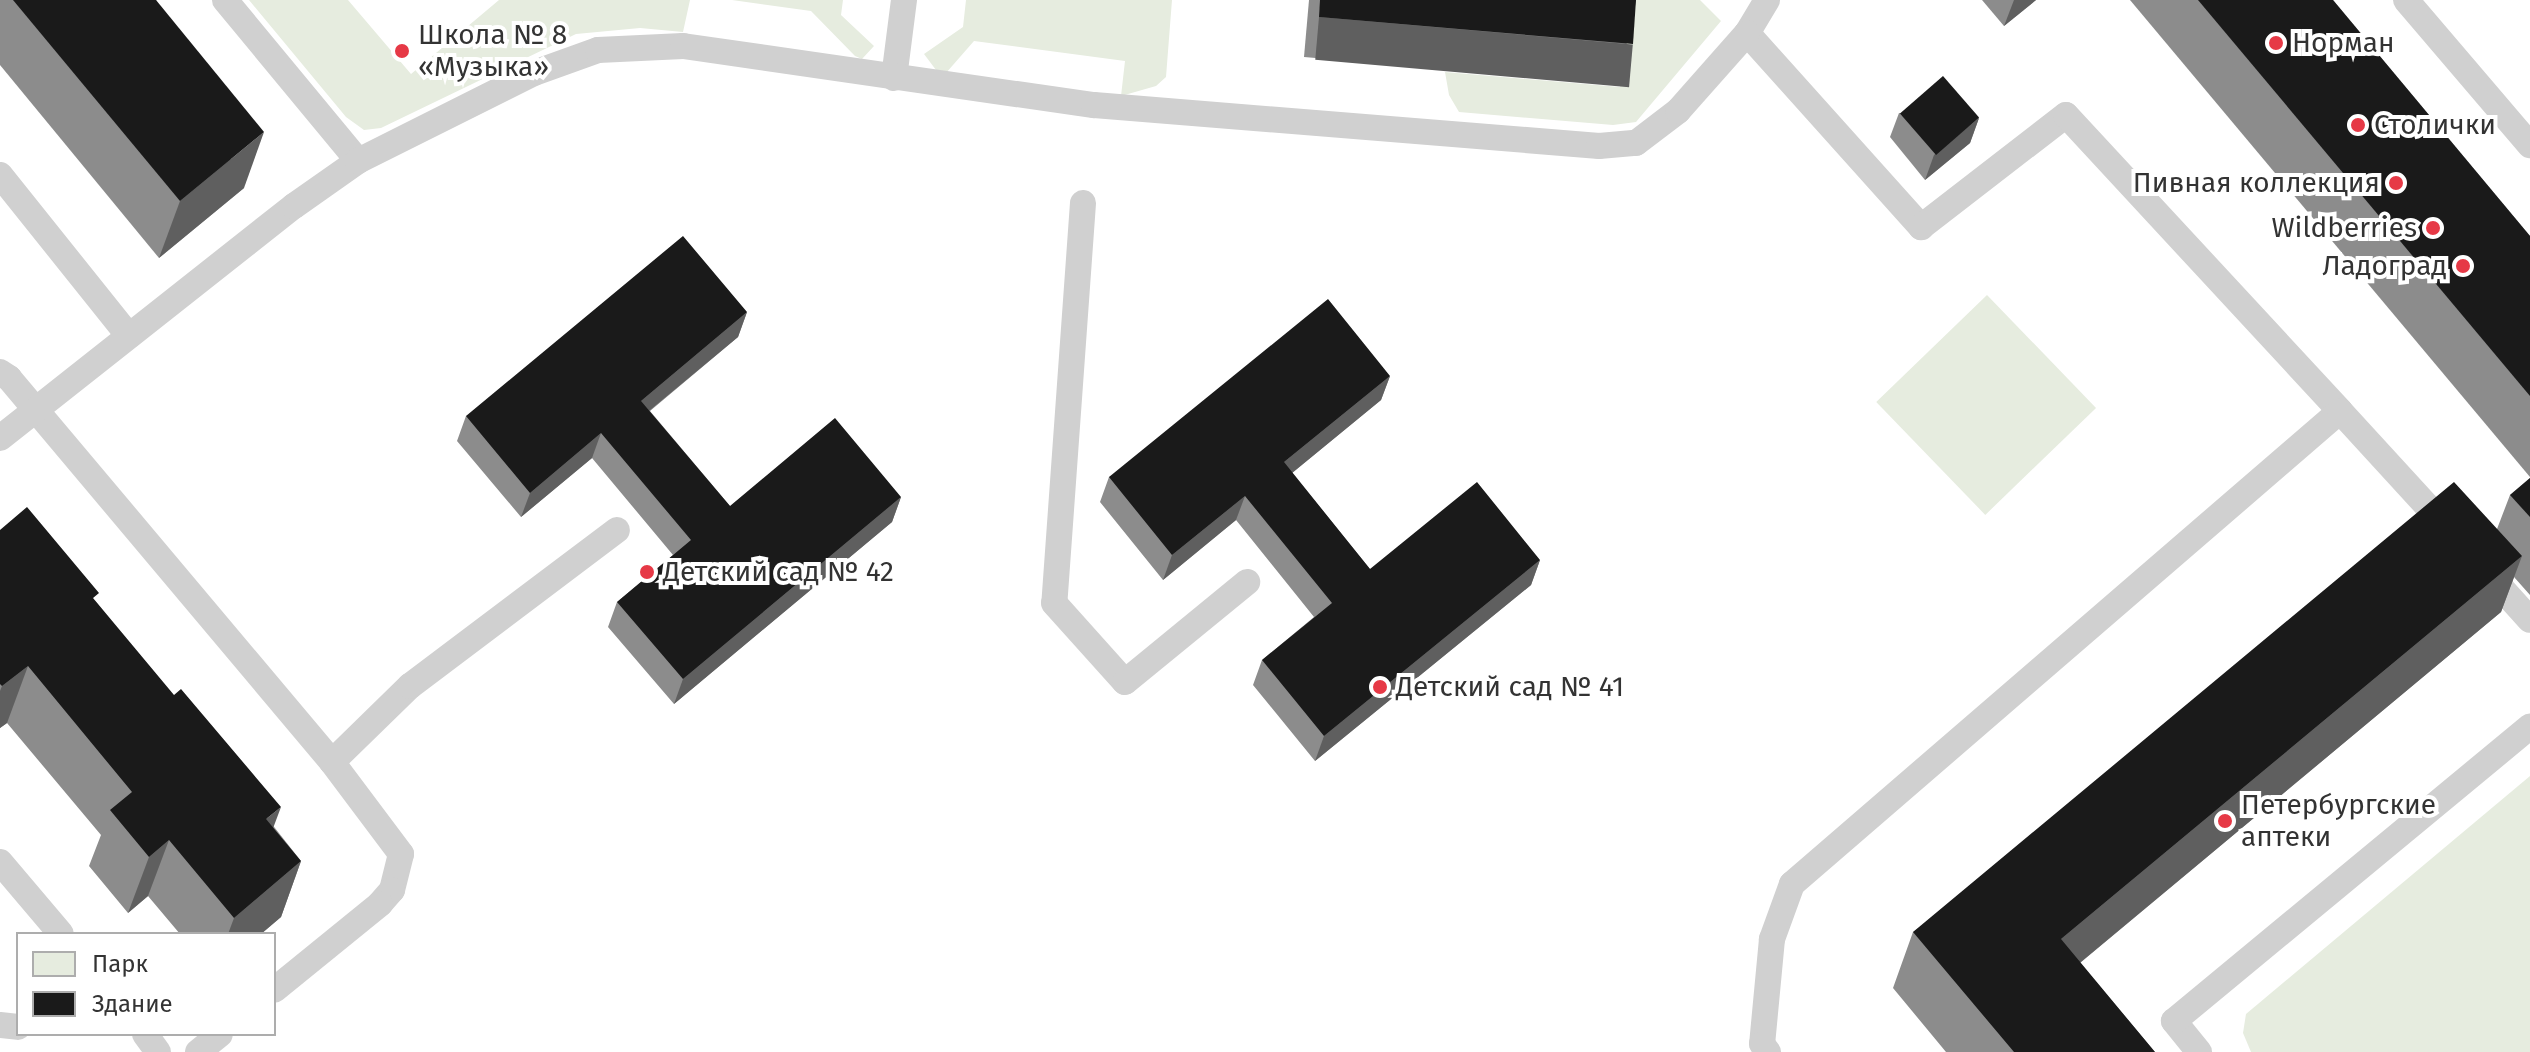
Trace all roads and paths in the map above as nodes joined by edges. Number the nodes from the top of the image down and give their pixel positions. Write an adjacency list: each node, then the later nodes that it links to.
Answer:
1 (225, 0): 8 (lane)
2 (904, 0): 6 (lane)
3 (1767, 0): 5 (lane)
4 (2406, 0): 7 (lane)
5 (1747, 33): 6 (lane); 14 (lane)
6 (894, 78): 8 (lane)
7 (2530, 145)
8 (358, 161): 11 (lane)
9 (0, 175): 11 (lane)
10 (1083, 203): 17 (lane)
11 (129, 336): 13 (lane)
12 (0, 372): 13 (lane)
13 (33, 410): 15 (lane); 20 (lane)
14 (2340, 411): 18 (lane); 25 (lane)
15 (0, 438)
16 (617, 530): 20 (lane)
17 (1247, 582)
18 (2530, 620)
19 (2530, 727): 27 (lane)
20 (332, 762): 23 (lane)
21 (0, 862): 22 (lane)
22 (59, 932)
23 (276, 988)
24 (218, 1036): 26 (lane)
25 (1761, 1049)
26 (198, 1052)
27 (2199, 1052)

